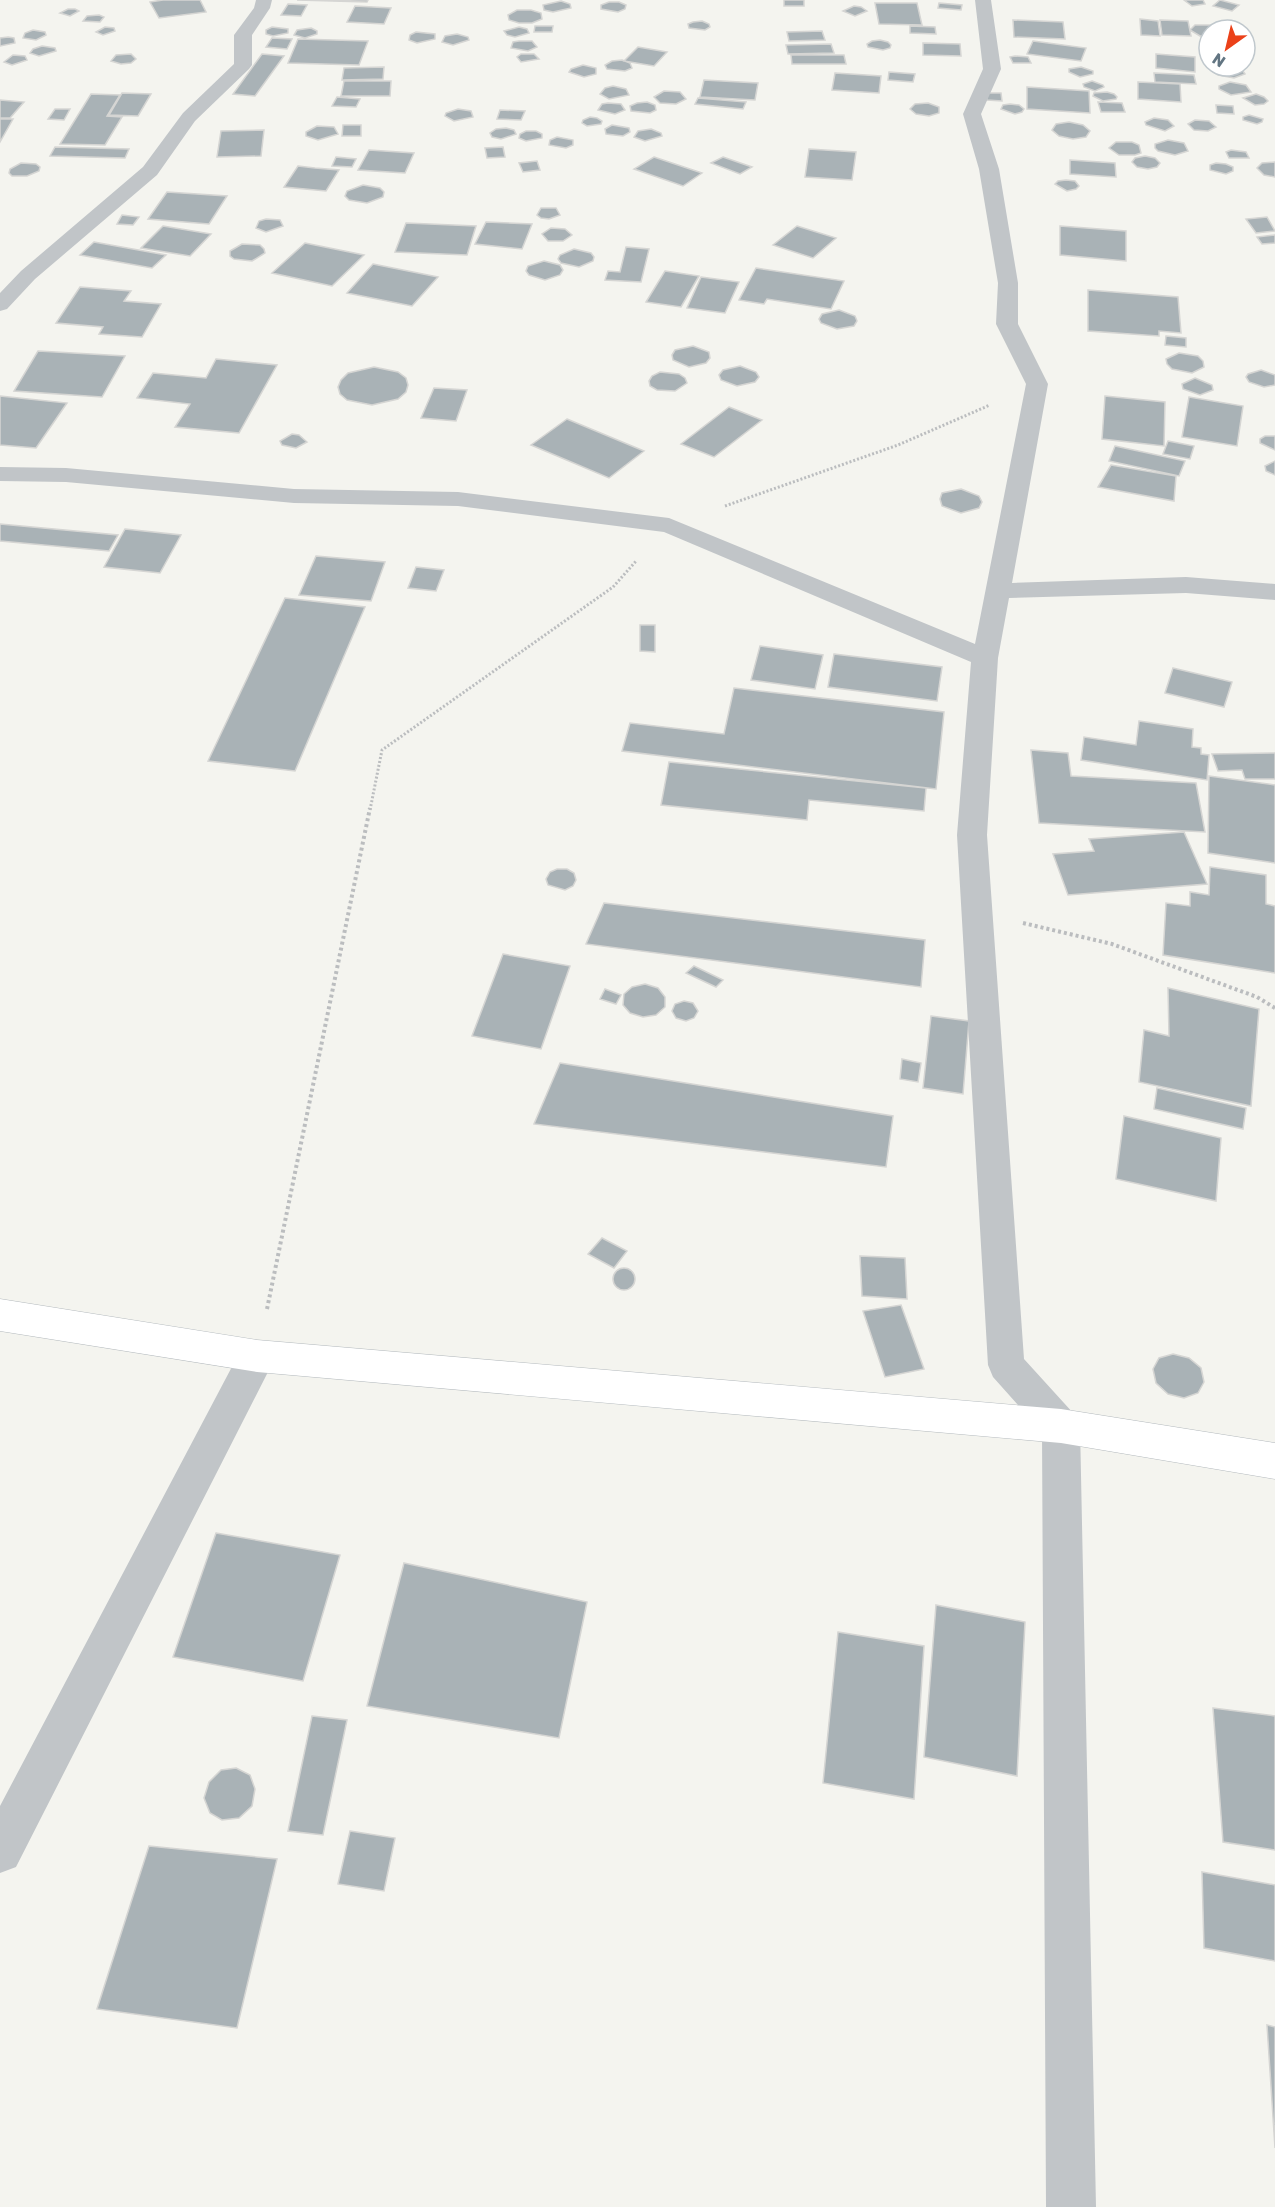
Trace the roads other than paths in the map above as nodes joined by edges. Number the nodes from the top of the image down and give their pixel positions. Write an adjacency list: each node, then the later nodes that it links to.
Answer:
1 (264, 0): 3 (street)
2 (983, 0): 5 (street)
3 (0, 305)
4 (0, 474): 7 (street)
5 (998, 591): 6 (street); 7 (street)
6 (1275, 592)
7 (986, 658): 10 (street)
8 (0, 1315): 9 (main road)
9 (257, 1356): 10 (main road); 12 (street)
10 (1061, 1426): 11 (main road); 13 (street)
11 (1275, 1461)
12 (0, 1851)
13 (1071, 2207)

